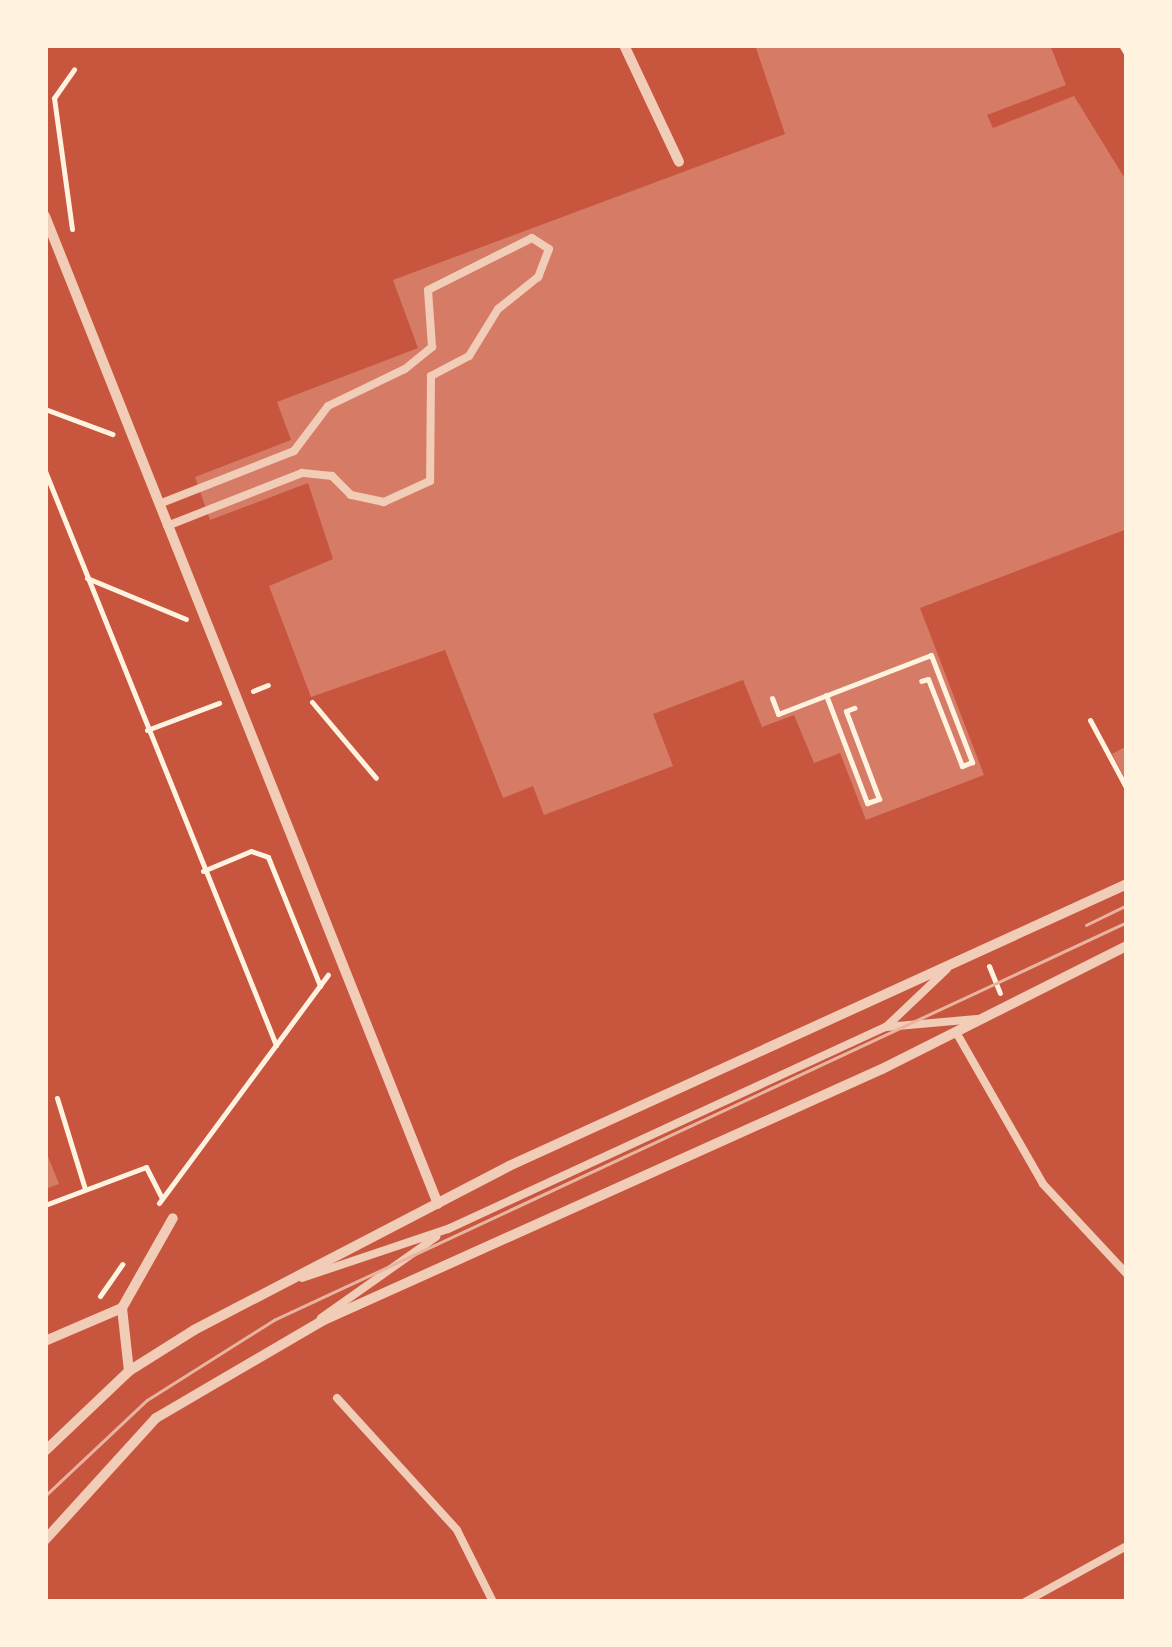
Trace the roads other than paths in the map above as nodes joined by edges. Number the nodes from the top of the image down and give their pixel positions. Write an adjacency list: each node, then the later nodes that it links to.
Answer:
1 (624, 45): 2 (street)
2 (679, 162)
3 (45, 216): 4 (street)
4 (158, 504): 5 (street); 5 (lane)
5 (167, 526): 12 (street)
6 (1127, 884): 8 (street)
7 (1127, 946): 9 (street)
8 (955, 962): 10 (lane); 12 (street)
9 (982, 1019): 10 (lane); 11 (street)
10 (886, 1027): 14 (lane)
11 (956, 1032): 15 (lane); 18 (street)
12 (438, 1204): 16 (street)
13 (173, 1218): 17 (street)
14 (448, 1229): 16 (lane); 18 (lane)
15 (1127, 1274)
16 (283, 1284): 20 (street)
17 (122, 1308): 19 (street); 20 (street)
18 (299, 1334): 23 (street)
19 (45, 1341)
20 (129, 1371): 22 (street)
21 (336, 1398): 25 (lane)
22 (45, 1452)
23 (45, 1540)
24 (1127, 1546): 26 (lane)
25 (494, 1602)
26 (1025, 1602)

